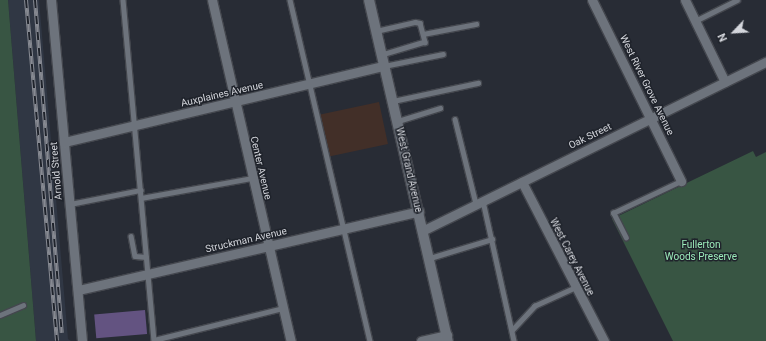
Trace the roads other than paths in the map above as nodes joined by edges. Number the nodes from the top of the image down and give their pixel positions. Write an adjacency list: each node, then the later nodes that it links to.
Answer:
1 (51, 0): 27 (street, Arnold Street)
2 (123, 0): 26 (lane)
3 (212, 0): 21 (street, Center Avenue)
4 (290, 0): 19 (lane)
5 (369, 0): 11 (main road, West Grand Avenue)
6 (592, 0): 23 (street, West River Grove Avenue)
7 (685, 0): 9 (street)
8 (737, 0): 9 (lane)
9 (695, 21): 17 (street)
10 (476, 24): 12 (lane)
11 (376, 31): 12 (lane); 14 (main road, West Grand Avenue)
12 (423, 34): 14 (lane)
13 (443, 54): 16 (lane)
14 (382, 55): 16 (main road, West Grand Avenue)
15 (766, 62): 17 (street, Oak Street)
16 (384, 66): 19 (street, Auxplaines Avenue); 20 (main road, West Grand Avenue)
17 (725, 82): 23 (street, Oak Street)
18 (478, 83): 20 (lane)
19 (310, 84): 21 (street, Auxplaines Avenue); 36 (lane)
20 (393, 101): 25 (main road, West Grand Avenue)
21 (235, 103): 26 (street, Auxplaines Avenue); 28 (street, Center Avenue)
22 (440, 108): 25 (lane)
23 (651, 118): 29 (street, West River Grove Avenue); 30 (street, Oak Street)
24 (455, 120): 33 (lane)
25 (398, 121): 35 (main road, West Grand Avenue)
26 (135, 126): 27 (street, Auxplaines Avenue); 31 (lane)
27 (64, 142): 34 (street, Arnold Street)
28 (252, 178): 32 (lane); 41 (street, Center Avenue)
29 (681, 181): 39 (lane)
30 (522, 182): 33 (street, Oak Street); 45 (street, West Carey Avenue)
31 (141, 190): 32 (lane); 34 (lane)
32 (141, 198): 42 (lane)
33 (480, 203): 37 (street, Oak Street); 40 (lane)
34 (70, 204): 46 (street, Arnold Street)
35 (419, 211): 36 (street, Struckman Avenue); 37 (main road, West Grand Avenue)
36 (342, 228): 41 (street, Struckman Avenue); 55 (lane)
37 (424, 230): 43 (main road, West Grand Avenue)
38 (131, 236): 42 (lane)
39 (626, 238)
40 (492, 239): 43 (lane); 50 (lane)
41 (268, 246): 44 (street, Struckman Avenue); 48 (street, Center Avenue)
42 (146, 257): 44 (lane)
43 (430, 258): 51 (main road, West Grand Avenue)
44 (148, 274): 46 (street, Struckman Avenue); 48 (lane)
45 (576, 287): 50 (lane); 52 (street, West Carey Avenue)
46 (78, 290): 53 (street, Arnold Street)
47 (22, 305): 49 (lane)
48 (283, 308): 54 (street, Center Avenue)
49 (0, 315)
50 (512, 330): 57 (lane)
51 (447, 338): 56 (street)
52 (600, 339)
53 (82, 341)
54 (291, 341)
55 (370, 341)
56 (421, 341)
57 (514, 341)

